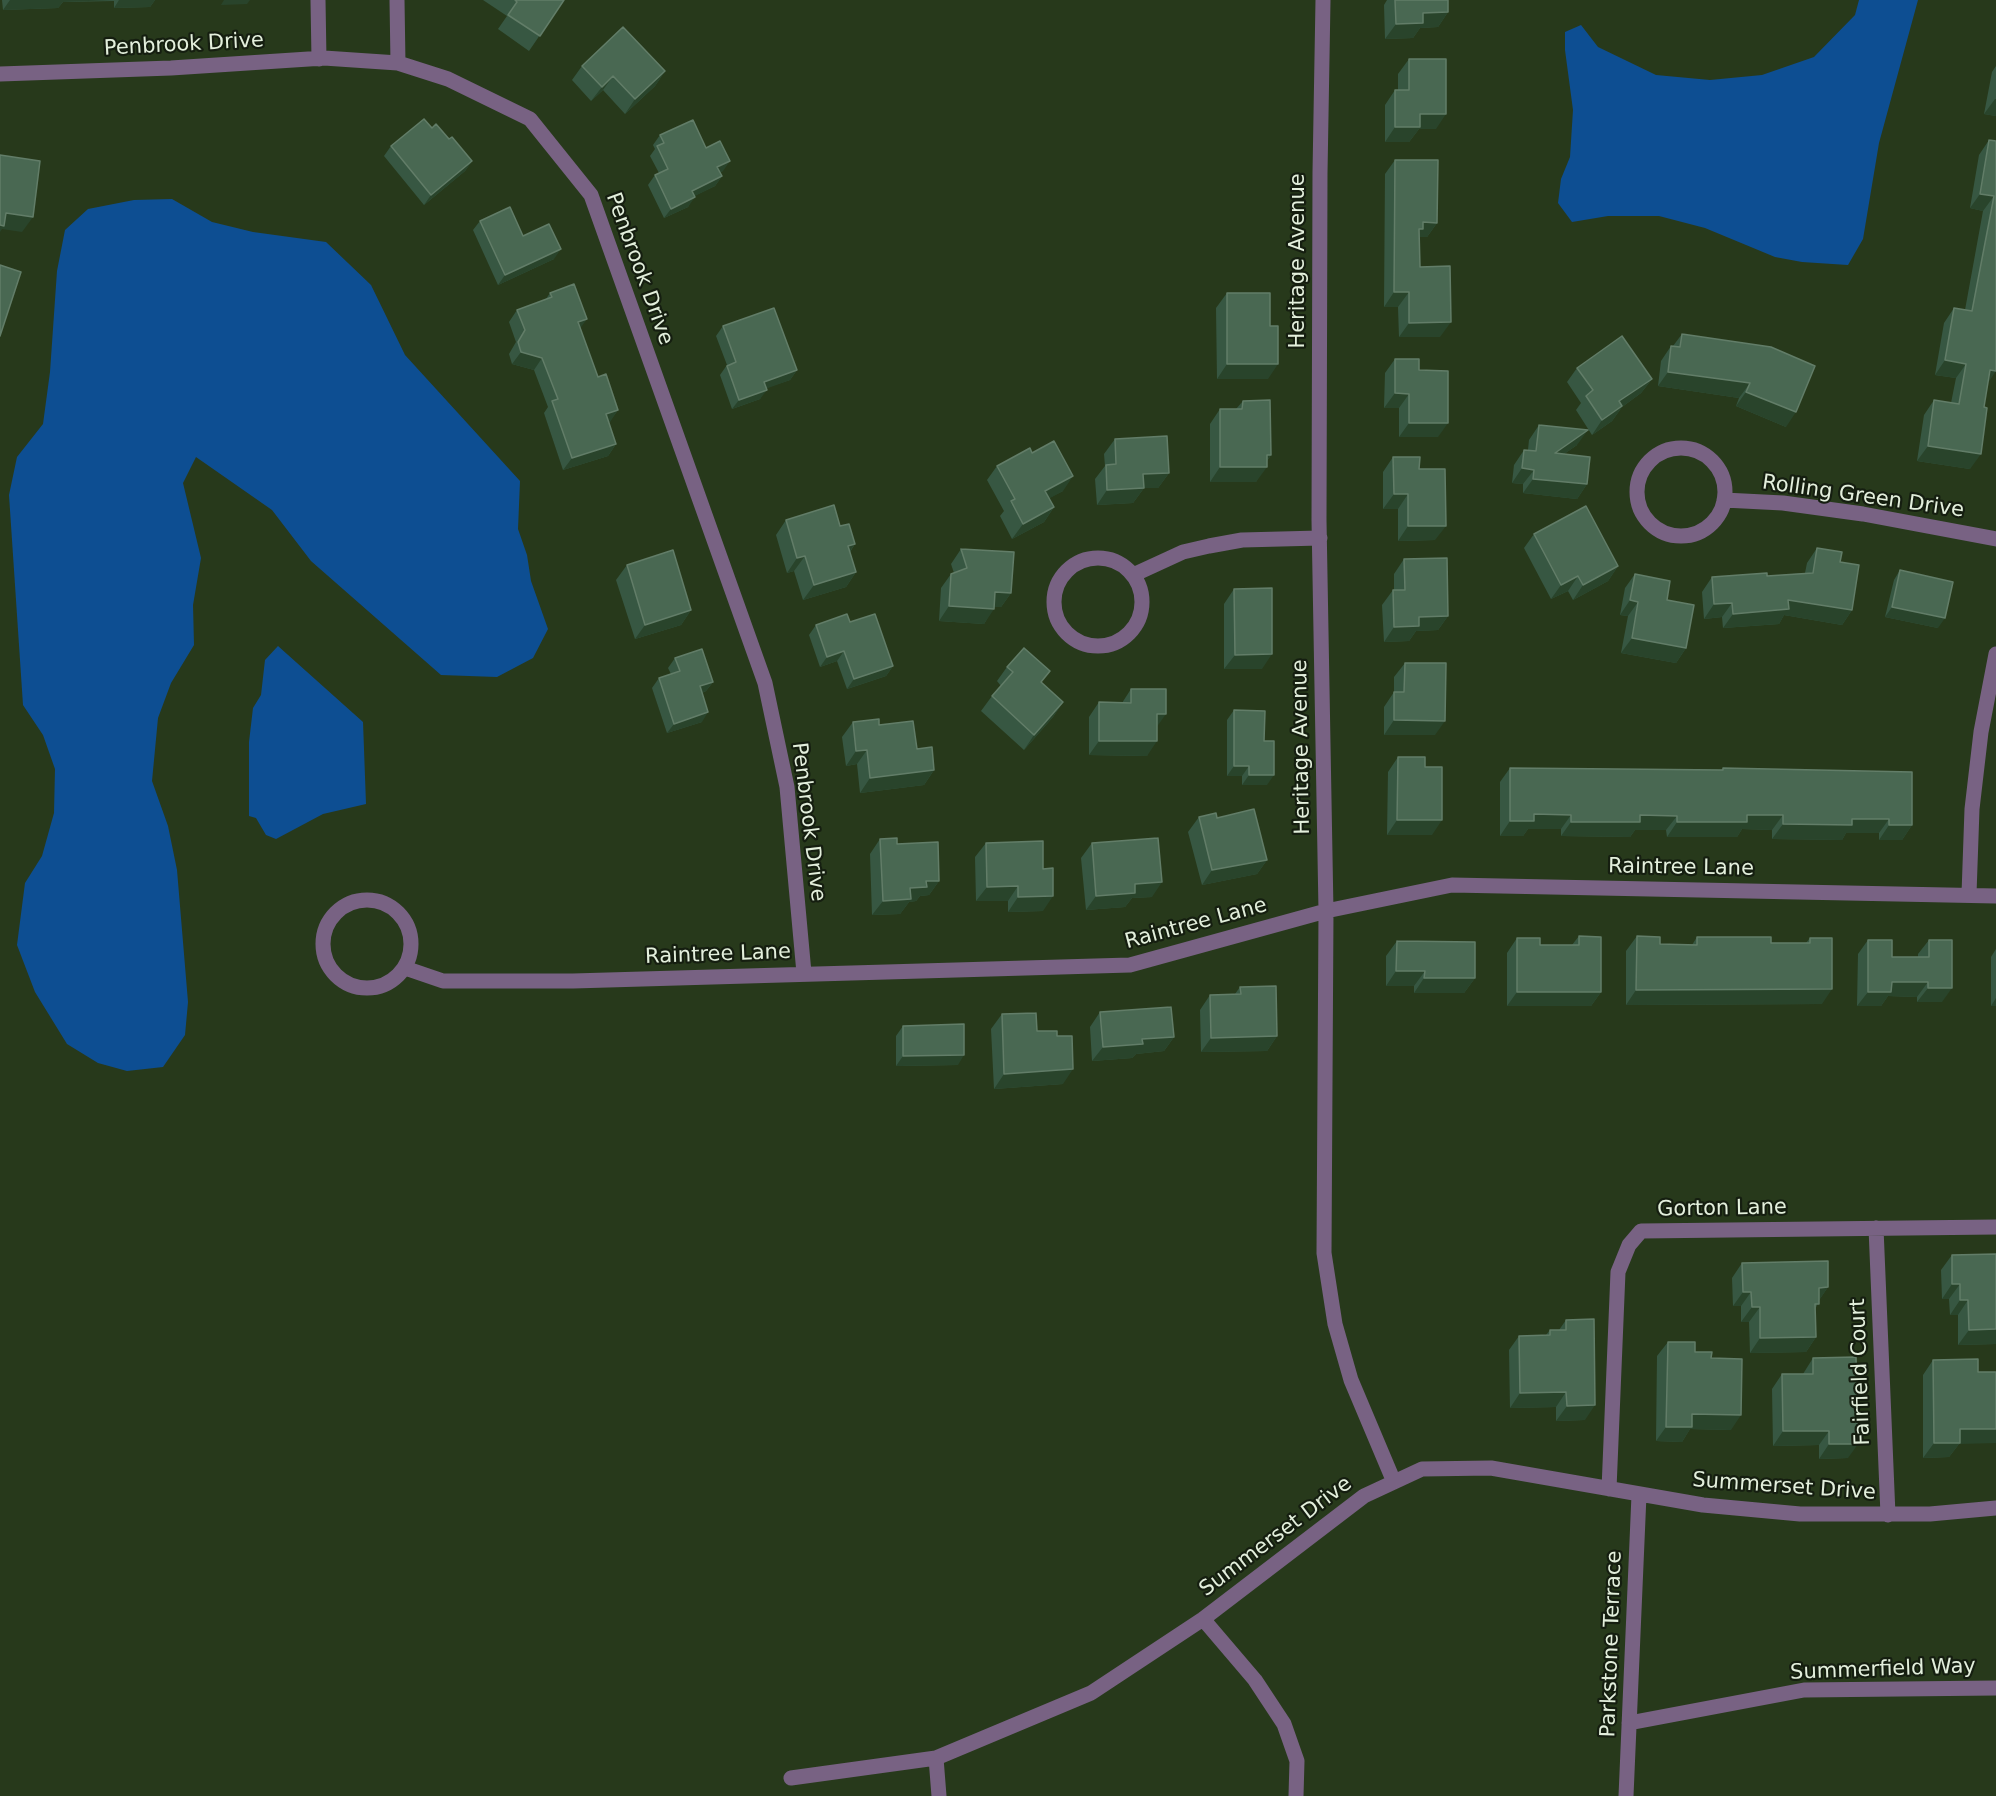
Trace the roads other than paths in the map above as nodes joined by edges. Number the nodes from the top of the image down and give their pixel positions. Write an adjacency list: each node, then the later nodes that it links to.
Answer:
1 (318, 0): 4 (street)
2 (397, 0): 5 (street)
3 (1323, 0): 8 (street, Heritage Avenue)
4 (319, 58): 5 (street, Penbrook Drive); 6 (street, Penbrook Drive)
5 (398, 63): 16 (street, Penbrook Drive)
6 (0, 74)
7 (1724, 500): 7 (street); 9 (street, Rolling Green Drive)
8 (1320, 538): 10 (street); 14 (street, Heritage Avenue)
9 (1996, 539)
10 (1133, 575): 10 (street)
11 (1996, 654): 12 (street)
12 (1969, 894): 13 (street, Raintree Lane); 14 (street, Raintree Lane)
13 (1996, 896)
14 (1326, 910): 16 (street, Raintree Lane); 19 (street, Heritage Avenue)
15 (405, 968): 15 (street); 16 (street, Raintree Lane)
16 (804, 973)
17 (1996, 1227): 18 (street, Gorton Lane)
18 (1876, 1228): 20 (street, Gorton Lane); 23 (street, Fairfield Court)
19 (1394, 1482): 20 (street, Summerset Drive); 24 (street, Summerset Drive)
20 (1609, 1489): 21 (street, Summerset Drive)
21 (1639, 1495): 23 (street, Summerset Drive); 26 (street, Parkstone Terrace)
22 (1996, 1508): 23 (street, Summerset Drive)
23 (1888, 1515)
24 (1203, 1619): 27 (street, Summerset Drive); 30 (street)
25 (1996, 1688): 26 (street, Summerfield Way)
26 (1629, 1724): 31 (street, Parkstone Terrace)
27 (936, 1758): 28 (street, Summerset Drive); 29 (street)
28 (791, 1778)
29 (939, 1796)
30 (1296, 1796)
31 (1626, 1796)

